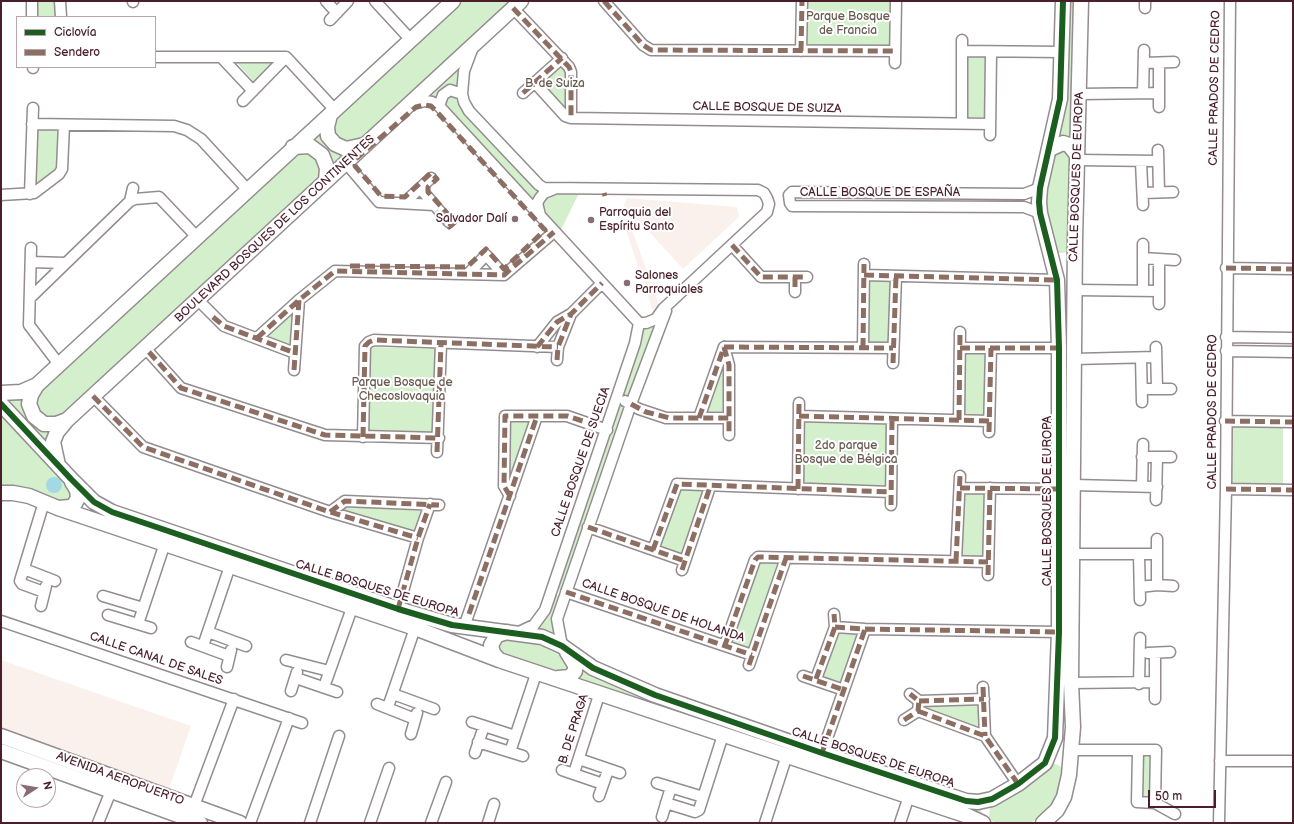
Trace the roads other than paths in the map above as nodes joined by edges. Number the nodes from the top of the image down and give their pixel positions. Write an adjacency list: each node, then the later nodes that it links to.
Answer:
1 (32, 1): 14 (street)
2 (60, 1): 15 (street)
3 (326, 1): 4 (street)
4 (348, 1)
5 (375, 1): 16 (street)
6 (453, 1): 16 (street)
7 (604, 1): 19 (street)
8 (802, 1): 19 (street)
9 (896, 1): 21 (street)
10 (1063, 1): 23 (street, CALLE BOSQUES DE EUROPA)
11 (1081, 1): 39 (street, CALLE BOSQUES DE EUROPA)
12 (1230, 1): 90 (street, CALLE PRADOS DE CEDRO)
13 (517, 4): 18 (street, BOULEVARD BOSQUES DE LOS CONTINENTES); 28 (street)
14 (32, 16)
15 (61, 16)
16 (411, 40): 45 (street)
17 (962, 40): 22 (street)
18 (474, 45): 38 (street); 41 (street, BOULEVARD BOSQUES DE LOS CONTINENTES)
19 (801, 50): 21 (street)
20 (1144, 50): 31 (street)
21 (895, 51): 30 (street)
22 (962, 51): 24 (street); 47 (street)
23 (1063, 52): 24 (street); 54 (street, CALLE BOSQUES DE EUROPA)
24 (992, 53): 49 (street)
25 (156, 57): 26 (street)
26 (222, 58): 27 (street); 34 (street)
27 (286, 58): 34 (street); 45 (street)
28 (562, 58): 33 (street); 46 (street)
29 (1174, 62): 32 (street)
30 (895, 63)
31 (1144, 63): 32 (street); 36 (street)
32 (1159, 63): 37 (street)
33 (535, 84): 35 (street); 46 (street)
34 (253, 91): 40 (street)
35 (523, 93)
36 (1143, 93): 37 (street); 39 (street)
37 (1158, 93): 43 (street)
38 (462, 94): 42 (street); 64 (street)
39 (1080, 94): 55 (street, CALLE BOSQUES DE EUROPA)
40 (244, 101)
41 (408, 105): 42 (street); 52 (street, BOULEVARD BOSQUES DE LOS CONTINENTES)
42 (439, 106): 75 (street)
43 (1159, 107)
44 (33, 108): 48 (street)
45 (332, 113): 52 (street); 53 (street)
46 (571, 118): 47 (street, CALLE BOSQUE DE SUIZA)
47 (962, 123): 49 (street, CALLE BOSQUE DE SUIZA)
48 (32, 124): 50 (street); 67 (street)
49 (990, 124): 51 (street)
50 (64, 125): 63 (street); 67 (street)
51 (990, 135)
52 (367, 144): 57 (street, BOULEVARD BOSQUES DE LOS CONTINENTES)
53 (293, 147): 59 (street); 63 (street)
54 (1050, 149): 55 (street); 62 (street, CALLE BOSQUES DE EUROPA)
55 (1077, 158): 56 (street); 79 (street, CALLE BOSQUES DE EUROPA)
56 (1141, 162): 65 (street); 68 (street)
57 (346, 163): 59 (street, BOULEVARD BOSQUES DE LOS CONTINENTES); 71 (street)
58 (431, 178): 61 (street)
59 (326, 182): 105 (street, BOULEVARD BOSQUES DE LOS CONTINENTES)
60 (134, 188): 70 (street)
61 (420, 188): 71 (street); 72 (street)
62 (1040, 188): 74 (street, CALLE BOSQUES DE EUROPA); 74 (street, CALLE BOSQUE DE ESPAÑA)
63 (247, 189): 78 (street)
64 (554, 189): 75 (street); 81 (street)
65 (1159, 192): 66 (street); 68 (street)
66 (1173, 192)
67 (30, 194): 69 (street)
68 (1143, 194): 73 (street)
69 (1, 195)
70 (130, 201): 78 (street); 88 (street)
71 (404, 203): 72 (street)
72 (434, 205): 76 (street)
73 (1143, 205)
74 (1040, 212): 82 (street, CALLE BOSQUES DE EUROPA)
75 (541, 218): 77 (street)
76 (449, 222)
77 (554, 232): 93 (street); 99 (street)
78 (196, 236): 131 (street)
79 (1075, 240): 82 (street); 100 (street, CALLE BOSQUES DE EUROPA)
80 (1143, 244): 84 (street)
81 (732, 245): 96 (street); 108 (street)
82 (1048, 247): 98 (street, CALLE BOSQUES DE EUROPA)
83 (32, 248): 87 (street)
84 (1143, 258): 85 (street); 101 (street)
85 (1159, 259): 86 (street); 102 (street)
86 (1175, 260)
87 (31, 262): 88 (street); 104 (street)
88 (65, 264): 104 (street)
89 (864, 264): 94 (street)
90 (1226, 268): 91 (street); 112 (street, CALLE PRADOS DE CEDRO)
91 (1293, 269)
92 (469, 273): 93 (street); 93 (street); 106 (street)
93 (504, 275)
94 (864, 275): 95 (street); 120 (street)
95 (896, 276): 98 (street); 121 (street)
96 (794, 277): 97 (street); 103 (street)
97 (807, 277)
98 (1057, 280): 124 (street, CALLE BOSQUES DE EUROPA)
99 (602, 284): 109 (street); 110 (street)
100 (1075, 290): 101 (street); 129 (street, CALLE BOSQUES DE EUROPA)
101 (1143, 291): 102 (street)
102 (1159, 291): 107 (street)
103 (795, 292)
104 (30, 298): 131 (street)
105 (198, 300): 113 (street); 119 (street, BOULEVARD BOSQUES DE LOS CONTINENTES)
106 (299, 300): 113 (street); 127 (street)
107 (1159, 304)
108 (669, 305): 110 (street); 144 (street)
109 (571, 314): 116 (street); 117 (street)
110 (638, 323): 140 (street, CALLE BOSQUE DE SUECIA)
111 (960, 332): 122 (street)
112 (1226, 337): 114 (street); 125 (street, CALLE PRADOS DE CEDRO)
113 (257, 338): 127 (street)
114 (1293, 338)
115 (441, 344): 116 (street); 158 (street); 159 (street)
116 (537, 347): 117 (street)
117 (558, 347): 130 (street)
118 (724, 347): 120 (street); 147 (street); 148 (street)
119 (145, 348): 139 (street, BOULEVARD BOSQUES DE LOS CONTINENTES); 158 (street)
120 (863, 348): 121 (street)
121 (892, 348): 132 (street)
122 (960, 348): 123 (street); 151 (street)
123 (991, 348): 124 (street); 152 (street)
124 (1059, 348): 175 (street, CALLE BOSQUES DE EUROPA)
125 (1226, 351): 126 (street); 153 (street, CALLE PRADOS DE CEDRO)
126 (1293, 352)
127 (295, 353): 133 (street)
128 (1141, 358): 129 (street); 135 (street); 136 (street)
129 (1074, 359): 168 (street, CALLE BOSQUES DE EUROPA)
130 (557, 360)
131 (58, 363): 134 (street)
132 (893, 363)
133 (294, 370)
134 (37, 385): 138 (street); 150 (street)
135 (1142, 389): 136 (street); 141 (street)
136 (1157, 389): 137 (street)
137 (1171, 389)
138 (1, 393)
139 (93, 396): 150 (street, BOULEVARD BOSQUES DE LOS CONTINENTES); 185 (street)
140 (617, 397): 144 (street); 155 (street, CALLE BOSQUE DE SUECIA)
141 (1142, 402)
142 (799, 403): 146 (street)
143 (1, 404): 165 (street, CALLE BOSQUES DE EUROPA)
144 (631, 404): 147 (street); 186 (street)
145 (537, 416): 155 (street); 180 (street); 180 (street)
146 (799, 416): 149 (street); 174 (street)
147 (699, 418): 148 (street)
148 (730, 418): 157 (street)
149 (892, 419): 151 (street); 178 (street)
150 (67, 420): 165 (street, BOULEVARD BOSQUES DE LOS CONTINENTES)
151 (959, 420): 152 (street)
152 (989, 421): 156 (street)
153 (1225, 421): 154 (street); 176 (street, CALLE PRADOS DE CEDRO)
154 (1293, 422)
155 (607, 430): 219 (street, CALLE BOSQUE DE SUECIA)
156 (989, 432)
157 (729, 436)
158 (363, 437): 159 (street)
159 (439, 438): 161 (street)
160 (1143, 444): 162 (street)
161 (437, 452)
162 (1142, 457): 163 (street); 169 (street)
163 (1157, 457): 164 (street); 171 (street)
164 (1171, 457)
165 (61, 469): 167 (street, CALLE BOSQUES DE EUROPA)
166 (960, 476): 172 (street)
167 (71, 480): 184 (street); 209 (street, CALLE BOSQUES DE EUROPA)
168 (1073, 485): 169 (street); 191 (street, CALLE BOSQUES DE EUROPA)
169 (1142, 486): 171 (street)
170 (710, 487): 174 (street); 190 (street); 190 (street)
171 (1157, 487): 181 (street)
172 (960, 488): 173 (street); 195 (street)
173 (990, 488): 175 (street); 196 (street)
174 (798, 489): 178 (street)
175 (1058, 489): 220 (street, CALLE BOSQUES DE EUROPA)
176 (1226, 489): 177 (street); 285 (street, CALLE PRADOS DE CEDRO)
177 (1293, 490)
178 (891, 492): 183 (street)
179 (1, 493): 182 (street, CALLE BOSQUES DE EUROPA)
180 (510, 496): 214 (street)
181 (1156, 500)
182 (44, 502): 184 (street, CALLE BOSQUES DE EUROPA); 198 (street)
183 (891, 505)
184 (58, 508): 189 (street, CALLE BOSQUES DE EUROPA)
185 (330, 512): 187 (street); 187 (street)
186 (588, 527): 190 (street); 204 (street)
187 (418, 538): 209 (street)
188 (1156, 539): 193 (street)
189 (165, 543): 197 (street, CALLE BOSQUES DE EUROPA); 207 (street)
190 (653, 550)
191 (1072, 554): 192 (street); 245 (street, CALLE BOSQUES DE EUROPA)
192 (1139, 554): 193 (street); 202 (street)
193 (1157, 554): 200 (street)
194 (786, 558): 195 (street); 224 (street); 231 (street, CALLE BOSQUE DE HOLANDA)
195 (956, 561): 196 (street)
196 (988, 562): 199 (street)
197 (230, 566): 208 (street, CALLE BOSQUES DE EUROPA); 218 (street)
198 (24, 570): 203 (street); 203 (street)
199 (988, 575)
200 (1157, 585): 201 (street); 202 (street)
201 (1173, 586)
202 (1140, 587): 205 (street)
203 (44, 592): 206 (street)
204 (566, 592): 224 (street, CALLE BOSQUE DE HOLANDA); 227 (street)
205 (1140, 600)
206 (41, 606)
207 (143, 608): 212 (street); 212 (street)
208 (352, 608): 216 (street, CALLE BOSQUES DE EUROPA); 238 (street)
209 (398, 609): 214 (street, CALLE BOSQUES DE EUROPA)
210 (834, 614): 213 (street)
211 (1, 621): 255 (street, CALLE CANAL DE SALES)
212 (138, 624): 215 (street)
213 (835, 626): 217 (street); 243 (street)
214 (464, 627): 219 (street, CALLE BOSQUES DE EUROPA)
215 (151, 628)
216 (415, 628): 234 (street, CALLE BOSQUES DE EUROPA); 253 (street)
217 (866, 629): 220 (street); 249 (street)
218 (208, 632): 223 (street); 225 (street)
219 (512, 632): 227 (street, CALLE BOSQUES DE EUROPA); 234 (street)
220 (1059, 632): 287 (street, CALLE BOSQUES DE EUROPA)
221 (1140, 638): 229 (street)
222 (191, 642): 225 (street)
223 (233, 642): 226 (street); 232 (street)
224 (725, 645): 231 (street, CALLE BOSQUE DE HOLANDA)
225 (203, 646): 232 (street)
226 (246, 646)
227 (564, 648): 242 (street); 281 (street, CALLE BOSQUES DE EUROPA)
228 (1170, 652): 230 (street)
229 (1140, 653): 230 (street); 246 (street)
230 (1155, 653): 244 (street)
231 (752, 655): 236 (street, CALLE BOSQUE DE HOLANDA)
232 (229, 656): 237 (street)
233 (286, 660): 235 (street)
234 (500, 660): 239 (street, CALLE BOSQUES DE EUROPA)
235 (300, 664): 238 (street); 241 (street)
236 (749, 666)
237 (227, 667)
238 (329, 671): 247 (street)
239 (537, 671): 242 (street, CALLE BOSQUES DE EUROPA); 273 (street)
240 (803, 676): 243 (street)
241 (296, 678): 247 (street); 250 (street)
242 (558, 678): 252 (street, CALLE BOSQUES DE EUROPA)
243 (816, 679): 249 (street)
244 (1155, 682): 246 (street); 257 (street)
245 (1071, 683): 246 (street); 276 (street, CALLE BOSQUES DE EUROPA)
246 (1139, 684)
247 (324, 687): 251 (street)
248 (983, 687): 256 (street)
249 (844, 690): 281 (street)
250 (291, 691)
251 (336, 692)
252 (600, 692): 270 (street, CALLE BOSQUES DE EUROPA); 284 (street, B. DE PRAGA)
253 (393, 694): 259 (street); 261 (street)
254 (910, 694): 260 (street)
255 (234, 699): 263 (street, CALLE CANAL DE SALES); 307 (street)
256 (984, 699): 260 (street); 274 (street)
257 (1155, 699)
258 (377, 704): 261 (street)
259 (419, 705): 262 (street); 264 (street)
260 (919, 706): 265 (street); 274 (street)
261 (388, 707): 264 (street)
262 (434, 709)
263 (289, 718): 267 (street, CALLE CANAL DE SALES); 316 (street)
264 (415, 719): 269 (street)
265 (904, 720)
266 (472, 722): 268 (street)
267 (302, 723)
268 (484, 726): 273 (street); 275 (street)
269 (411, 734)
270 (723, 735): 282 (street, CALLE BOSQUES DE EUROPA); 302 (street)
271 (1, 736): 307 (street, AVENIDA AEROPUERTO)
272 (339, 736): 317 (street)
273 (516, 736): 279 (street)
274 (985, 736): 297 (street)
275 (478, 742): 279 (street); 280 (street)
276 (1071, 750): 277 (street); 293 (street, CALLE BOSQUES DE EUROPA)
277 (1138, 750): 305 (street); 305 (street)
278 (1, 751): 299 (street, AVENIDA AEROPUERTO)
279 (510, 752): 283 (street)
280 (475, 753)
281 (822, 753): 303 (street, CALLE BOSQUES DE EUROPA)
282 (787, 755): 301 (street, CALLE BOSQUES DE EUROPA); 310 (street)
283 (523, 756)
284 (579, 759): 290 (street); 291 (street, B. DE PRAGA)
285 (1220, 761): 286 (street); 323 (street, CALLE PRADOS DE CEDRO)
286 (1293, 761)
287 (1045, 763): 293 (street); 297 (street, CALLE BOSQUES DE EUROPA)
288 (389, 768): 318 (street)
289 (562, 770): 291 (street)
290 (608, 770): 292 (street); 296 (street)
291 (574, 773): 296 (street)
292 (620, 773)
293 (1069, 775): 312 (street, CALLE BOSQUES DE EUROPA)
294 (446, 782): 319 (street)
295 (657, 783): 298 (street)
296 (603, 784): 300 (street)
297 (1018, 784): 303 (street, CALLE BOSQUES DE EUROPA)
298 (671, 787): 302 (street); 304 (street)
299 (111, 791): 313 (street); 314 (street, AVENIDA AEROPUERTO)
300 (599, 796)
301 (909, 796): 311 (street, CALLE BOSQUES DE EUROPA); 321 (street)
302 (703, 797): 304 (street)
303 (992, 799): 322 (street)
304 (666, 803): 309 (street)
305 (1155, 803): 308 (street)
306 (494, 804): 320 (street)
307 (194, 806): 315 (street, AVENIDA AEROPUERTO)
308 (1175, 814)
309 (662, 817)
310 (768, 822)
311 (976, 822)
312 (1046, 822)
313 (98, 823)
314 (200, 823)
315 (240, 823)
316 (250, 823)
317 (310, 823)
318 (370, 823)
319 (430, 823)
320 (488, 823)
321 (900, 823)
322 (988, 823)
323 (1219, 823)

